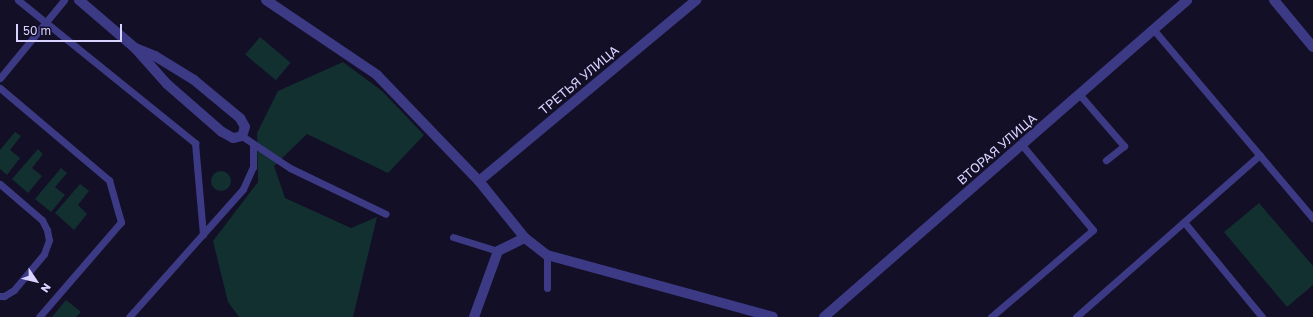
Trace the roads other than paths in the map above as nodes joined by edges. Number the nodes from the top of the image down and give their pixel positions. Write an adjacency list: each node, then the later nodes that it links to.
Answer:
1 (18, 0): 8 (lane)
2 (64, 0): 8 (lane)
3 (79, 0): 11 (street)
4 (266, 0): 20 (street)
5 (696, 0): 20 (street, ТРЕТЬЯ УЛИЦА)
6 (1187, 0): 9 (street, ВТОРАЯ УЛИЦА)
7 (1274, 0): 10 (street)
8 (46, 23): 12 (lane); 25 (lane)
9 (1153, 29): 14 (street, ВТОРАЯ УЛИЦА); 18 (lane)
10 (1313, 47)
11 (135, 48): 15 (street); 15 (street)
12 (0, 78)
13 (0, 88): 32 (lane)
14 (1079, 94): 17 (street, ВТОРАЯ УЛИЦА); 19 (lane)
15 (242, 136): 16 (lane)
16 (253, 144): 22 (lane); 25 (lane)
17 (1021, 144): 36 (street, ВТОРАЯ УЛИЦА); 37 (lane)
18 (1260, 155): 23 (lane); 24 (lane)
19 (1106, 160)
20 (479, 181): 27 (street)
21 (0, 184): 31 (lane)
22 (386, 214)
23 (1313, 218)
24 (1184, 222): 38 (lane); 39 (lane)
25 (203, 235): 33 (lane)
26 (453, 237): 28 (lane)
27 (525, 238): 28 (street); 29 (street)
28 (498, 251): 34 (street)
29 (547, 255): 30 (lane); 35 (street)
30 (547, 288)
31 (0, 296)
32 (39, 317)
33 (129, 317)
34 (474, 317)
35 (773, 317)
36 (824, 317)
37 (991, 317)
38 (1076, 317)
39 (1262, 317)

